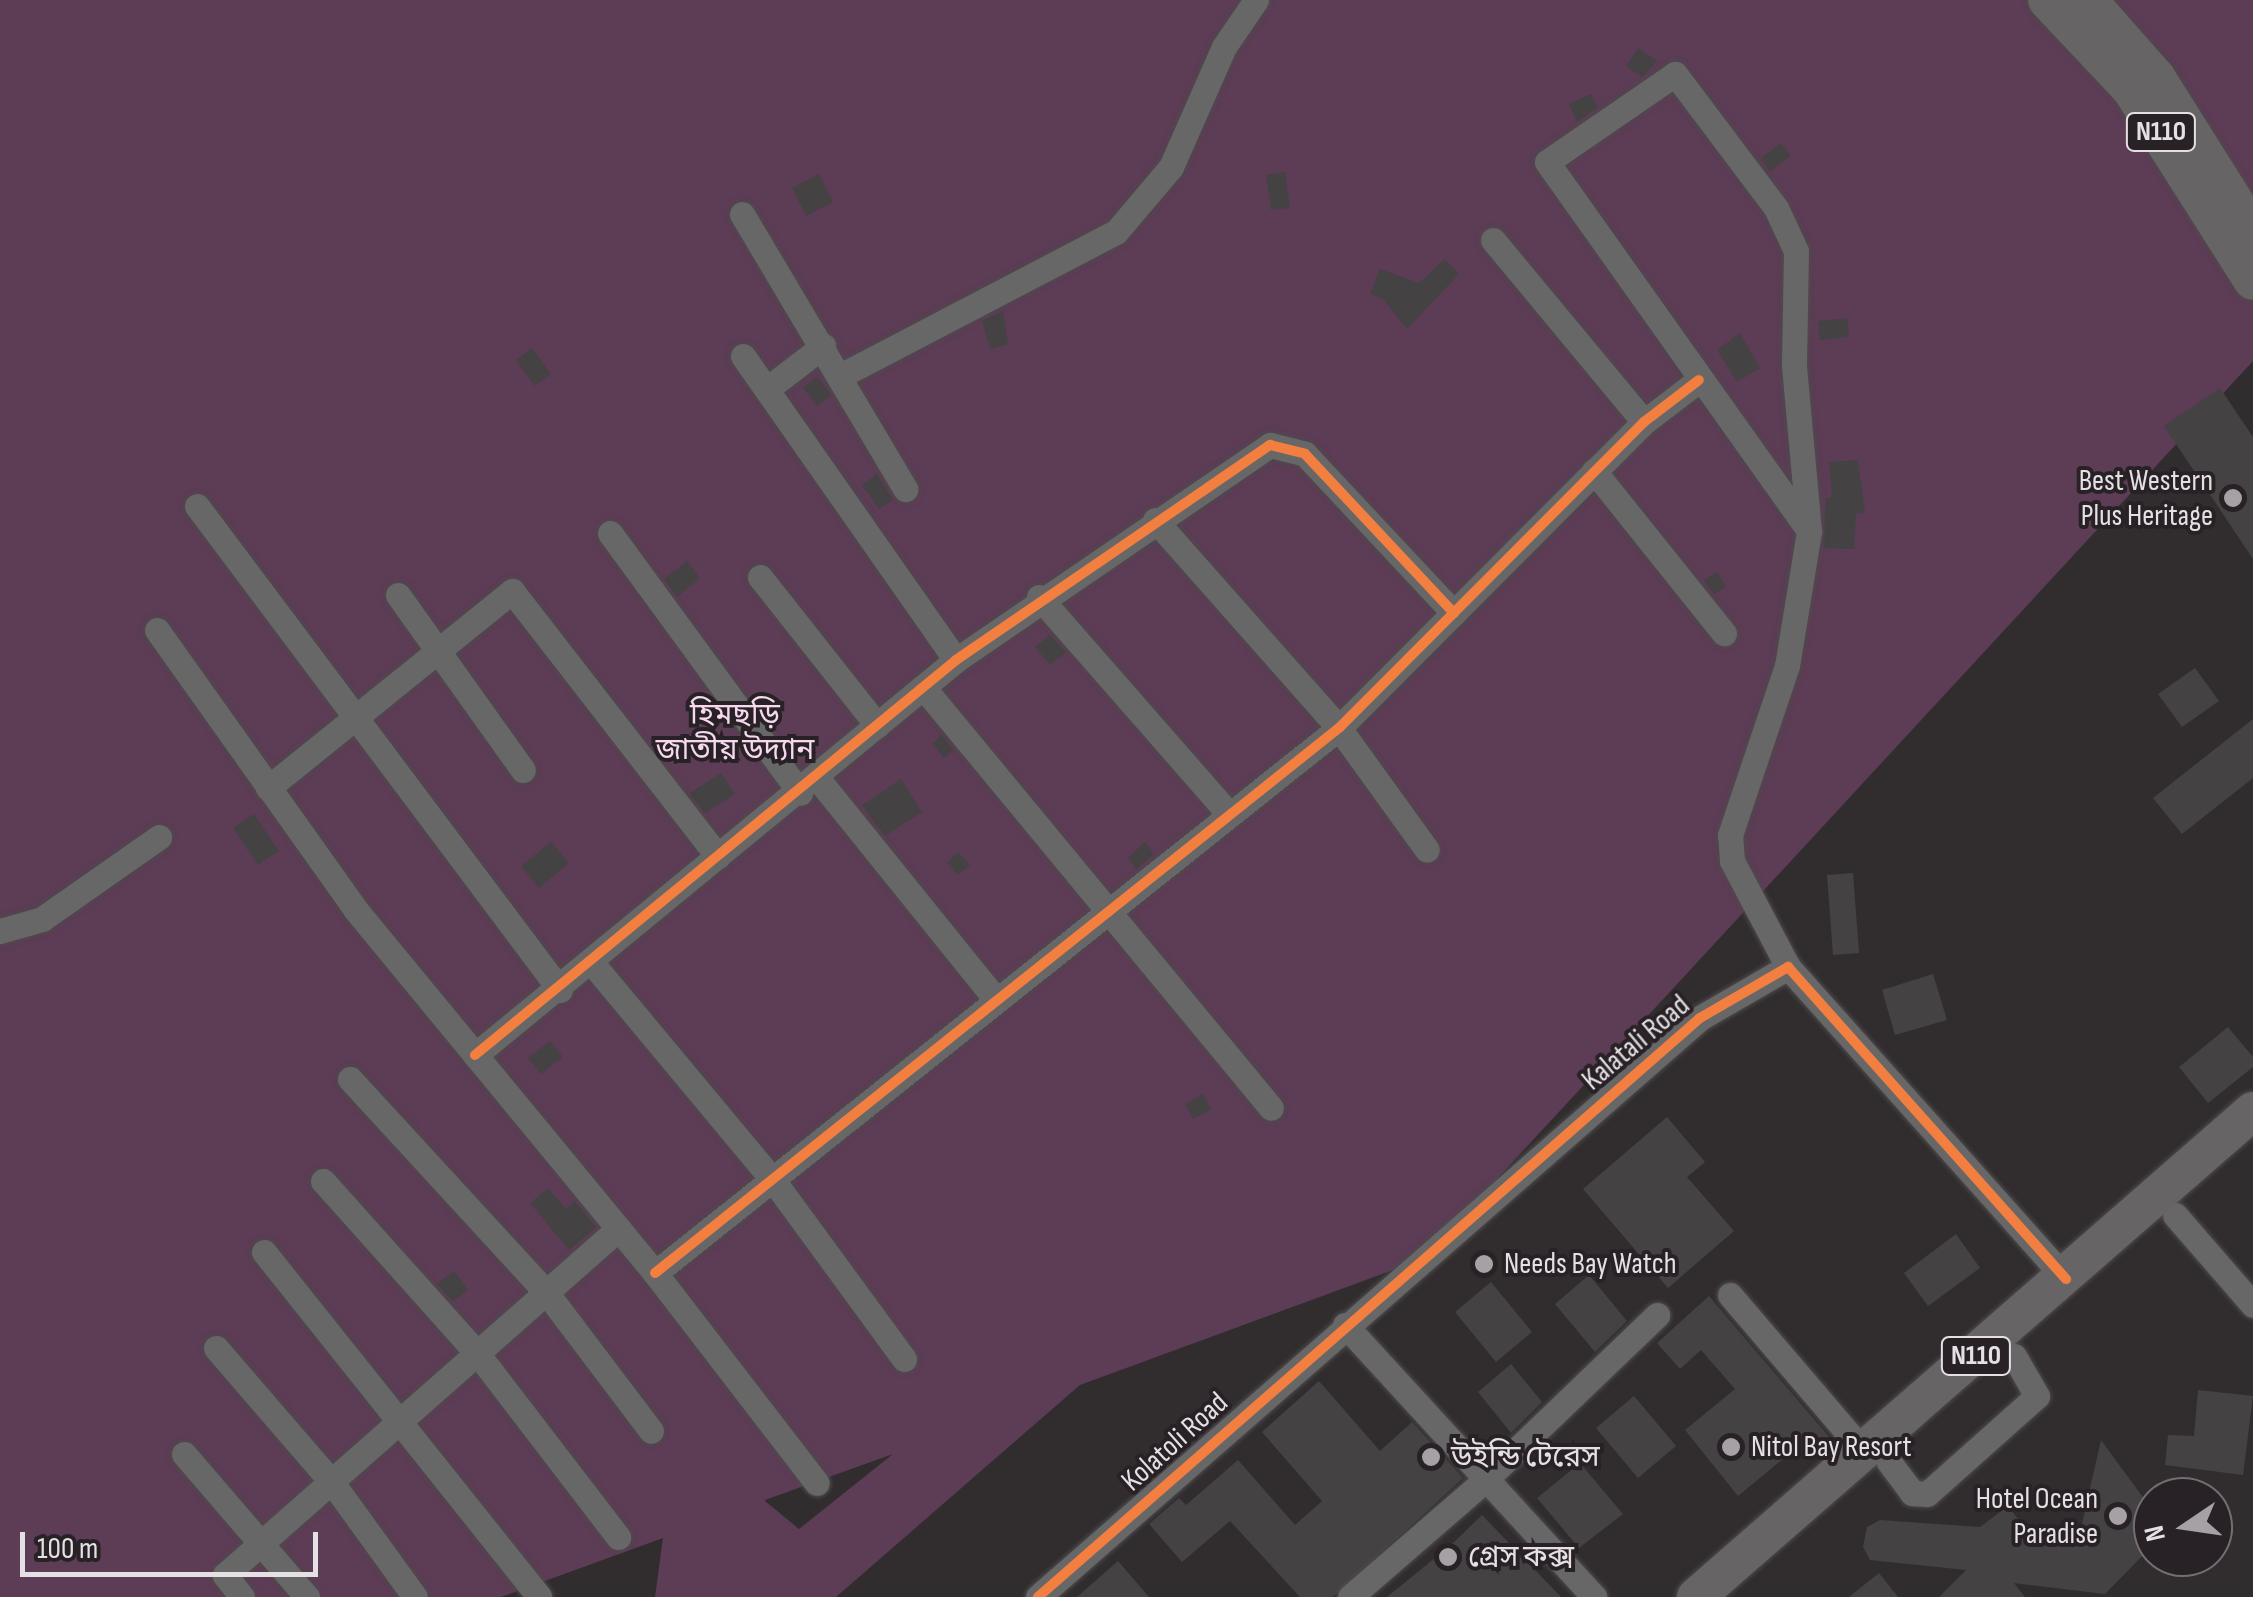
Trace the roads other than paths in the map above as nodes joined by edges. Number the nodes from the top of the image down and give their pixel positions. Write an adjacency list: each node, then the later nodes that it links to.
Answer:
1 (1256, 0): 10 (street)
2 (2047, 0): 7 (highway, N110)
3 (2088, 0): 5 (highway, N110)
4 (742, 214): 8 (street)
5 (2253, 231)
6 (1493, 240): 13 (street)
7 (2253, 282)
8 (822, 346): 10 (street); 12 (street)
9 (743, 356): 12 (street)
10 (842, 375): 15 (street)
11 (1699, 380): 13 (street); 18 (street); 18 (street)
12 (766, 390): 27 (street)
13 (1644, 422): 14 (street)
14 (1594, 471): 23 (street); 25 (street)
15 (905, 490)
16 (197, 506): 29 (street)
17 (1155, 520): 22 (street); 23 (street); 31 (street)
18 (1809, 532): 42 (street)
19 (610, 533): 33 (street)
20 (760, 577): 30 (street)
21 (398, 595): 26 (street)
22 (1039, 598): 27 (street); 35 (street)
23 (1454, 613): 31 (street)
24 (157, 630): 34 (street)
25 (1724, 633)
26 (436, 652): 29 (street); 32 (street); 38 (street)
27 (956, 660): 28 (street)
28 (924, 687): 30 (street); 39 (street)
29 (353, 718): 34 (street); 43 (street)
30 (877, 725): 33 (street)
31 (1339, 728): 35 (street); 37 (street)
32 (524, 770)
33 (809, 786): 38 (street); 44 (street)
34 (268, 788): 45 (street)
35 (1226, 812): 39 (street)
36 (159, 837): 40 (street)
37 (1428, 850)
38 (718, 857): 41 (street)
39 (1106, 908): 44 (street); 47 (street)
40 (0, 931)
41 (592, 963): 43 (street); 50 (street)
42 (1788, 967): 56 (street); 61 (street, Kalatali Road)
43 (560, 990): 45 (street)
44 (996, 998): 50 (street)
45 (475, 1055): 53 (street)
46 (350, 1079): 57 (street)
47 (1271, 1108)
48 (2253, 1111): 56 (highway, N110)
49 (2253, 1144): 52 (highway, N110)
50 (773, 1180): 55 (street); 64 (street)
51 (323, 1181): 63 (street)
52 (2174, 1215): 59 (street); 68 (highway, N110)
53 (618, 1229): 55 (street); 57 (street)
54 (264, 1252): 65 (street)
55 (655, 1273): 71 (street)
56 (2066, 1279): 68 (highway, N110)
57 (546, 1292): 63 (street); 66 (street)
58 (1730, 1294): 68 (street)
59 (2253, 1305)
60 (1657, 1315): 70 (street)
61 (1345, 1325): 70 (street); 78 (street, Kolatoli Road)
62 (216, 1348): 69 (street)
63 (477, 1353): 65 (street); 72 (street)
64 (904, 1359)
65 (402, 1418): 69 (street); 77 (street)
66 (650, 1431)
67 (184, 1454): 73 (street)
68 (1876, 1457): 81 (highway, N110); 82 (highway, N110)
69 (331, 1481): 73 (street); 76 (street)
70 (1484, 1481): 79 (street); 80 (street)
71 (817, 1483)
72 (618, 1537)
73 (263, 1542): 74 (street); 75 (street)
74 (242, 1597)
75 (307, 1597)
76 (416, 1597)
77 (540, 1597)
78 (1038, 1597)
79 (1350, 1597)
80 (1594, 1597)
81 (1696, 1597)
82 (1734, 1597)

